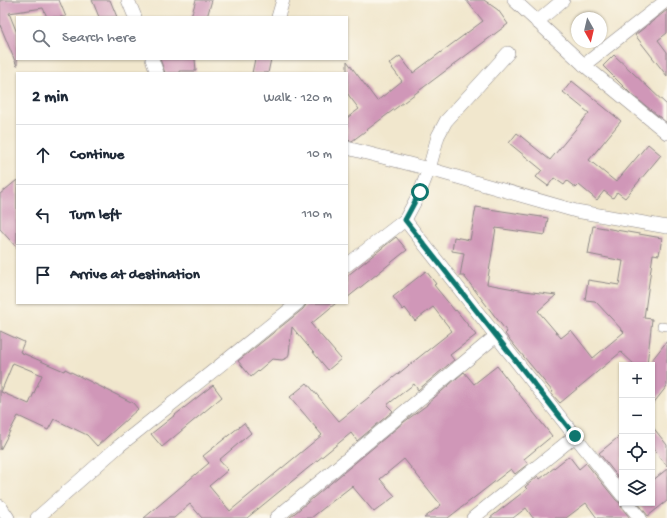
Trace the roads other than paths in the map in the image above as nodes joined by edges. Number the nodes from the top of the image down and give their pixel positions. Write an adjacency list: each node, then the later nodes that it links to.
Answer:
1 (128, 0): 6 (street)
2 (283, 0): 7 (street)
3 (514, 0): 8 (street)
4 (563, 0): 8 (street)
5 (667, 0): 11 (street)
6 (135, 16)
7 (278, 16)
8 (538, 22): 11 (street)
9 (508, 53): 15 (street)
10 (152, 60): 12 (street)
11 (584, 65): 13 (street)
12 (157, 72)
13 (667, 133)
14 (348, 148): 15 (street)
15 (429, 170): 16 (street); 17 (street)
16 (405, 220): 18 (street); 20 (street)
17 (667, 227)
18 (348, 264)
19 (297, 304): 26 (street)
20 (496, 336): 21 (street); 27 (street)
21 (575, 436): 22 (street); 28 (street)
22 (619, 491)
23 (0, 506): 25 (street)
24 (630, 506): 29 (street)
25 (8, 518)
26 (37, 518)
27 (276, 518)
28 (474, 518)
29 (640, 518)

